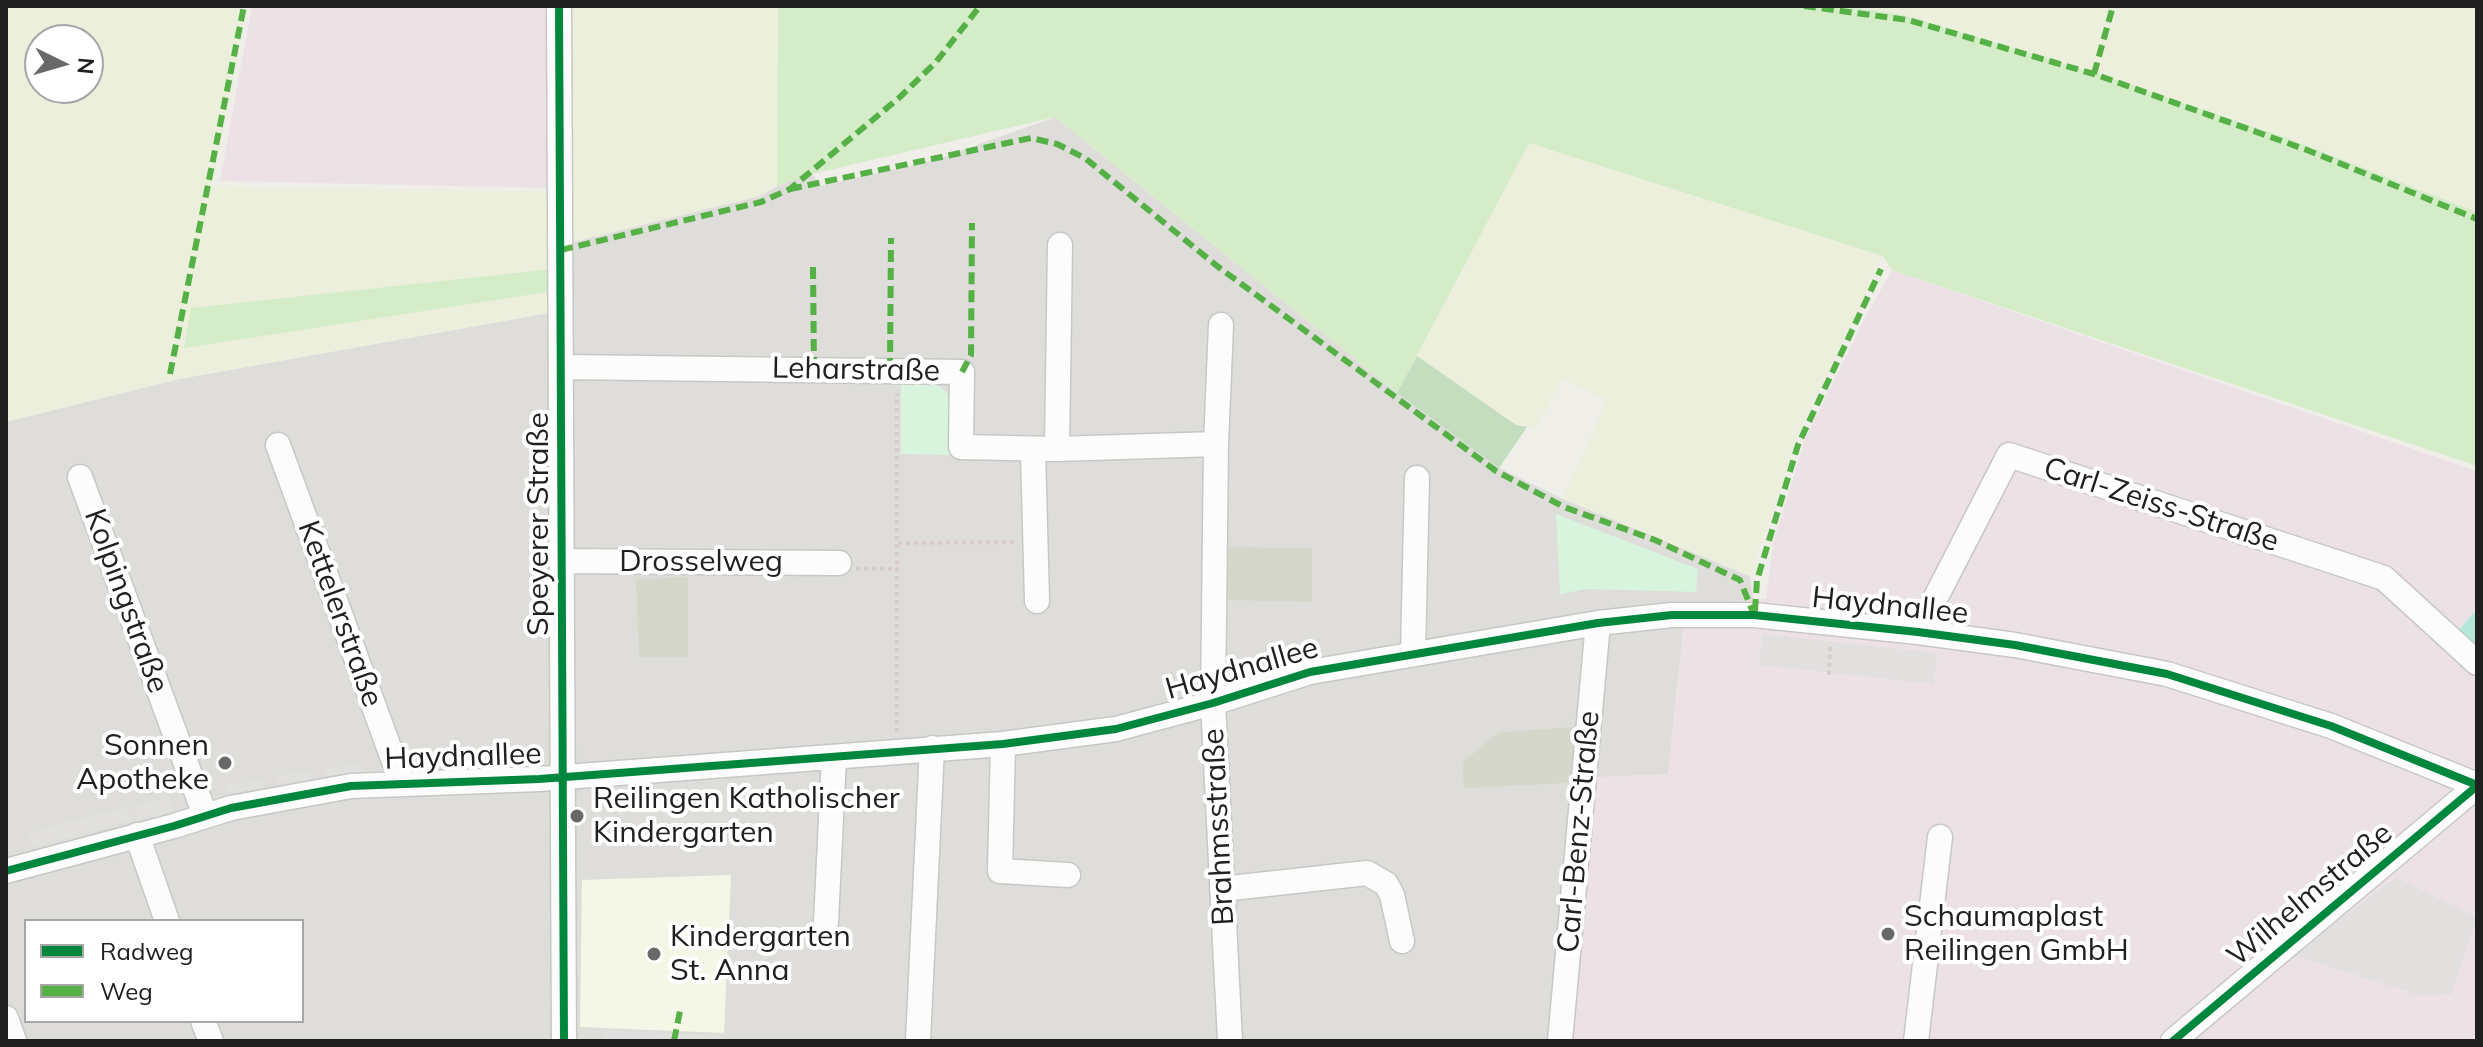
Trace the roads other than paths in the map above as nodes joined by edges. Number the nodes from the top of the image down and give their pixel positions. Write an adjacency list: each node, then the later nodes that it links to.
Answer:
1 (559, 6): 4 (street, Speyerer Straße)
2 (1060, 245): 7 (street)
3 (1221, 325): 5 (street, Brahmsstraße)
4 (563, 367): 7 (street, Leharstraße); 10 (street, Speyerer Straße)
5 (1216, 444): 7 (street, Leharstraße); 17 (street, Brahmsstraße)
6 (278, 445): 22 (street, Kettelerstraße)
7 (1045, 450): 12 (street)
8 (80, 477): 24 (street, Kolpingstraße)
9 (1417, 478): 15 (street)
10 (563, 561): 11 (street, Drosselweg); 21 (street, Speyerer Straße)
11 (839, 563)
12 (1037, 601)
13 (1598, 623): 14 (street, Haydnallee); 15 (street, Haydnallee); 38 (street, Carl-Benz-Straße)
14 (1918, 632): 16 (street, Carl-Zeiss-Straße); 23 (street, Haydnallee)
15 (1413, 653): 17 (street, Haydnallee)
16 (2477, 663)
17 (1213, 703): 18 (street, Haydnallee); 29 (street, Brahmsstraße)
18 (1003, 744): 19 (street, Haydnallee); 28 (street)
19 (932, 748): 20 (street, Haydnallee); 36 (street)
20 (834, 757): 21 (street, Haydnallee); 31 (street)
21 (564, 778): 22 (street, Haydnallee); 35 (street, Speyerer Straße)
22 (402, 783): 24 (street, Haydnallee)
23 (2477, 786): 40 (street, Wilhelmstraße)
24 (205, 815): 25 (street, Haydnallee)
25 (137, 835): 27 (street, Haydnallee); 30 (street)
26 (1940, 837): 39 (street)
27 (7, 867)
28 (1068, 875)
29 (1222, 889): 32 (street); 37 (street, Brahmsstraße)
30 (166, 919)
31 (826, 922)
32 (1402, 941)
33 (6, 1018): 34 (street)
34 (14, 1041)
35 (564, 1041)
36 (918, 1041)
37 (1230, 1041)
38 (1560, 1041)
39 (1916, 1041)
40 (2173, 1041)

